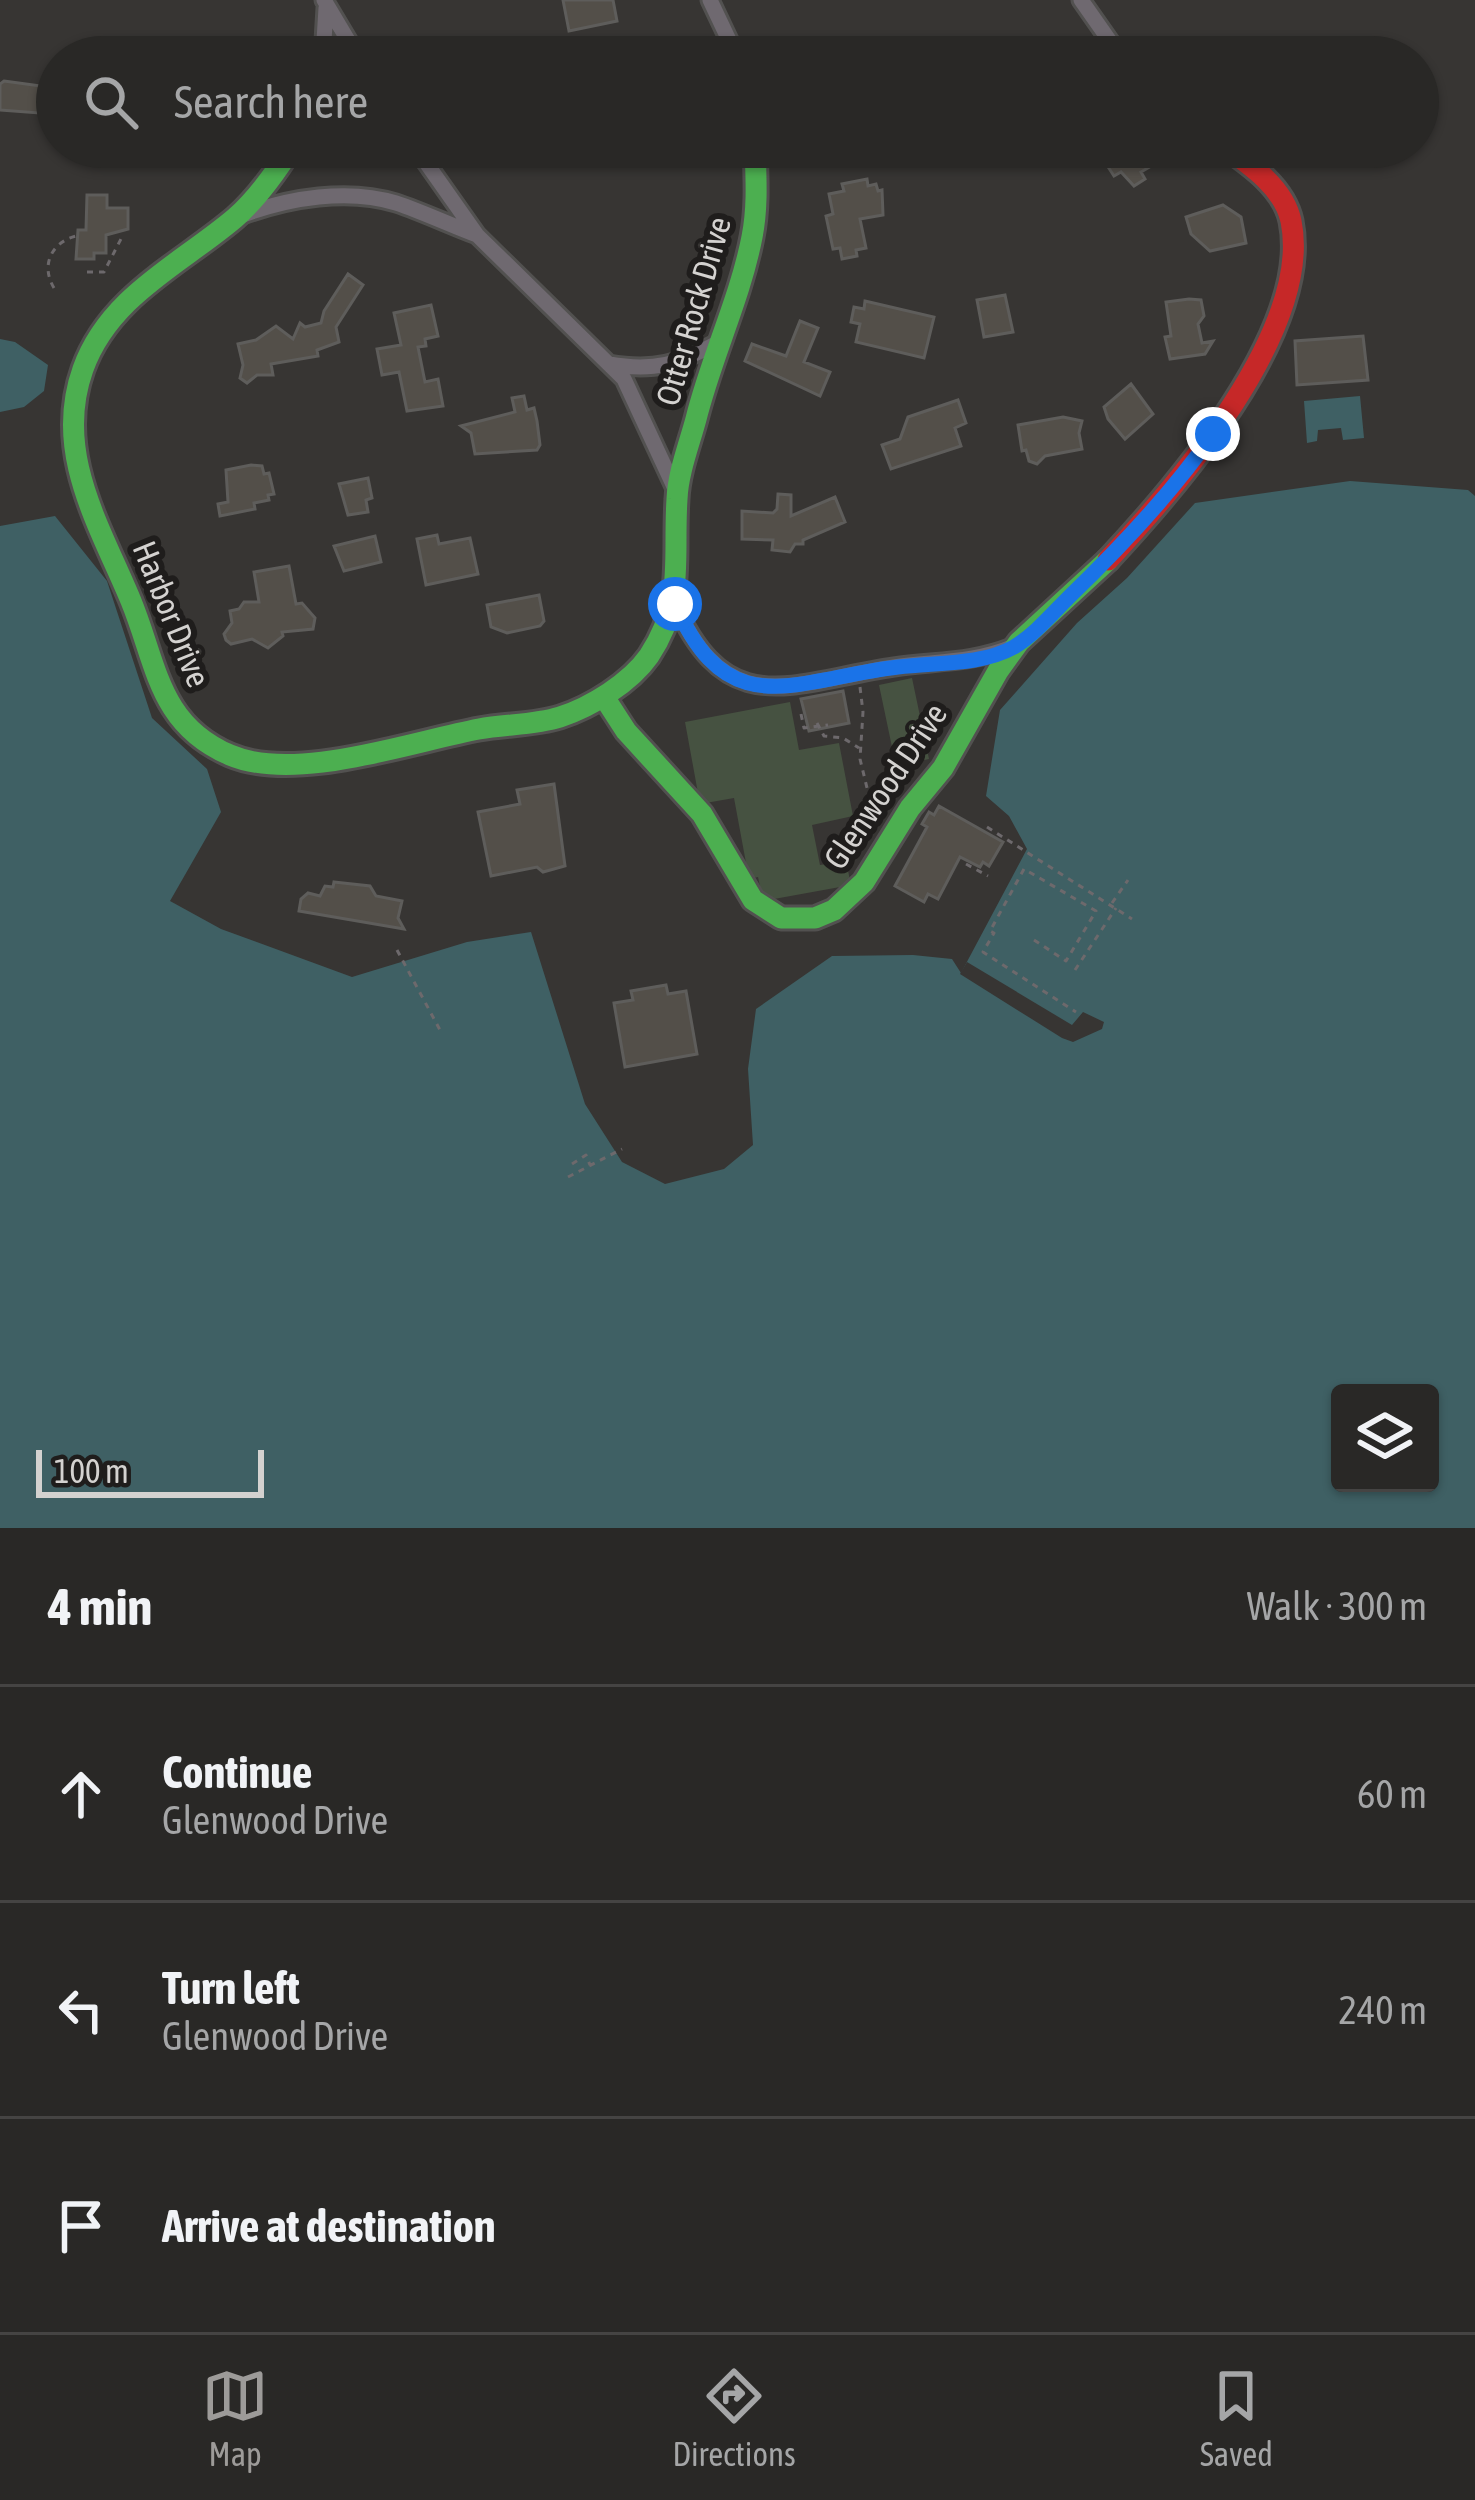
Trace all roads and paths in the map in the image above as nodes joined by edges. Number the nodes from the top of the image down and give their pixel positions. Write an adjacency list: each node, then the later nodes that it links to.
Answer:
1 (710, 0): 6 (street)
2 (1081, 0): 7 (street)
3 (325, 2): 4 (street); 5 (street)
4 (324, 36)
5 (345, 36)
6 (726, 36)
7 (1106, 36)
8 (276, 168): 12 (street, Harbor Drive)
9 (430, 168): 15 (street)
10 (756, 168): 18 (street, Otter Rock Drive)
11 (1252, 168): 22 (street, Glenwood Drive)
12 (237, 217): 15 (street, Harbor Drive); 24 (street, Harbor Drive)
13 (81, 235): 17 (path)
14 (123, 235): 16 (path)
15 (477, 235): 19 (street)
16 (88, 272)
17 (54, 288)
18 (718, 342): 19 (street); 20 (street, Otter Rock Drive)
19 (609, 364): 20 (street)
20 (677, 493): 21 (street, Harbor Drive)
21 (675, 604): 23 (street, Glenwood Drive); 24 (street, Harbor Drive)
22 (1015, 646): 23 (street, Glenwood Drive); 30 (street, Glenwood Drive)
23 (856, 674): 28 (path)
24 (604, 697): 30 (street, Glenwood Drive)
25 (801, 714): 27 (path)
26 (828, 724): 27 (path)
27 (818, 725): 28 (path)
28 (860, 749): 30 (path)
29 (987, 827): 32 (path)
30 (890, 842)
31 (966, 864): 33 (path)
32 (1050, 867): 34 (path); 36 (path)
33 (988, 876)
34 (1042, 879): 38 (path); 41 (path)
35 (1128, 880): 36 (path)
36 (1113, 906): 37 (path); 40 (path)
37 (1132, 919)
38 (1034, 940)
39 (398, 950): 42 (path)
40 (1075, 970)
41 (1076, 1012)
42 (440, 1030)
43 (622, 1149): 45 (path)
44 (572, 1164): 45 (path)
45 (590, 1165): 46 (path)
46 (568, 1177)

